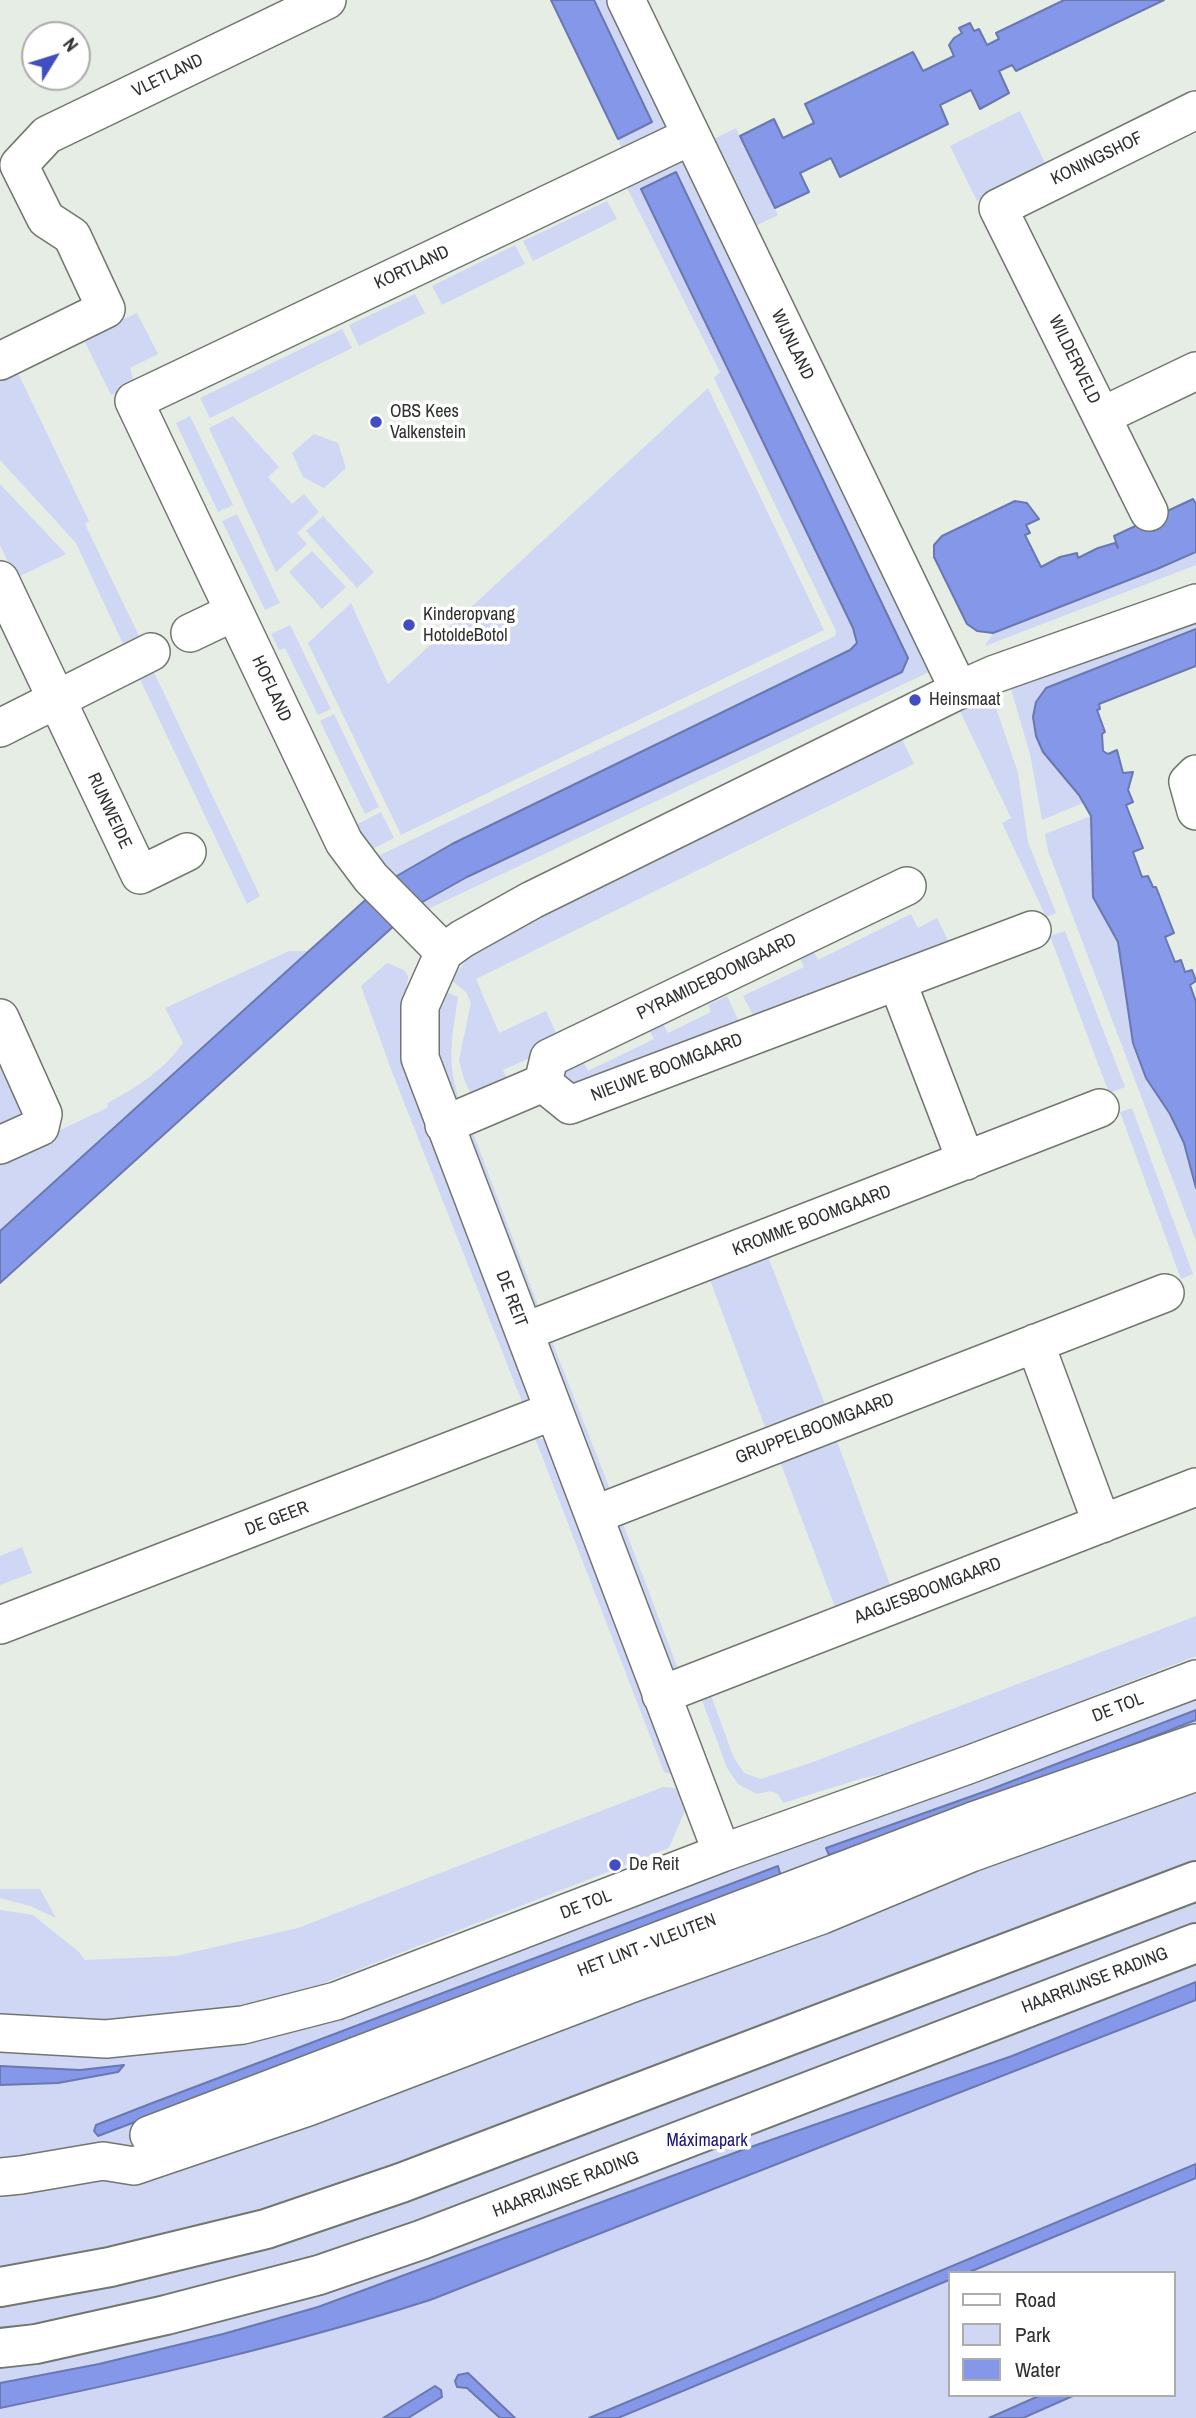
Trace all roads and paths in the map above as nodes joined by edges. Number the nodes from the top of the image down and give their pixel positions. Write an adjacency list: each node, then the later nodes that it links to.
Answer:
1 (327, 0): 5 (street, VLETLAND)
2 (626, 0): 4 (street, WIJNLAND)
3 (1196, 110): 6 (street, KONINGSHOF)
4 (691, 136): 9 (street, KORTLAND); 17 (street, WIJNLAND)
5 (10, 167): 7 (street)
6 (998, 208): 10 (street, WILDERVELD)
7 (0, 361)
8 (1196, 371): 10 (street)
9 (134, 401): 14 (street, HOFLAND)
10 (1102, 416): 11 (street, WILDERVELD)
11 (1149, 512)
12 (0, 580): 18 (street, RIJNWEIDE)
13 (1196, 603): 17 (street)
14 (234, 612): 15 (street); 25 (street, HOFLAND)
15 (190, 633)
16 (151, 652): 18 (street)
17 (958, 690): 25 (street)
18 (57, 700): 19 (street); 22 (street, RIJNWEIDE)
19 (0, 728)
20 (1196, 774): 21 (street)
21 (1196, 811)
22 (187, 852)
23 (907, 886): 28 (street, PYRAMIDEBOOMGAARD)
24 (1032, 930): 26 (street, NIEUWE BOOMGAARD)
25 (439, 965): 30 (street, DE REIT)
26 (897, 981): 28 (street, NIEUWE BOOMGAARD); 32 (street)
27 (0, 1018): 31 (street)
28 (543, 1083): 30 (street)
29 (1100, 1108): 32 (street, KROMME BOOMGAARD)
30 (444, 1125): 34 (street, DE REIT)
31 (0, 1144)
32 (966, 1161): 34 (street, KROMME BOOMGAARD)
33 (1165, 1293): 35 (street, GRUPPELBOOMGAARD)
34 (524, 1332): 36 (street, DE REIT)
35 (1035, 1343): 38 (street, GRUPPELBOOMGAARD); 39 (street)
36 (553, 1411): 38 (street, DE REIT); 40 (street, DE GEER)
37 (1196, 1488): 39 (street, AAGJESBOOMGAARD)
38 (594, 1515): 42 (street, DE REIT)
39 (1102, 1524): 42 (street, AAGJESBOOMGAARD)
40 (0, 1625)
41 (1196, 1679): 45 (street, DE TOL)
42 (661, 1695): 45 (street, DE REIT)
43 (1196, 1743): 44 (street, HET LINT - VLEUTEN)
44 (1174, 1771): 49 (street, HET LINT - VLEUTEN)
45 (722, 1853): 48 (street, DE TOL)
46 (1196, 1881): 50 (main road)
47 (1196, 1943): 51 (main road, HAARRIJNSE RADING)
48 (0, 2033)
49 (0, 2176)
50 (0, 2287)
51 (0, 2348)

